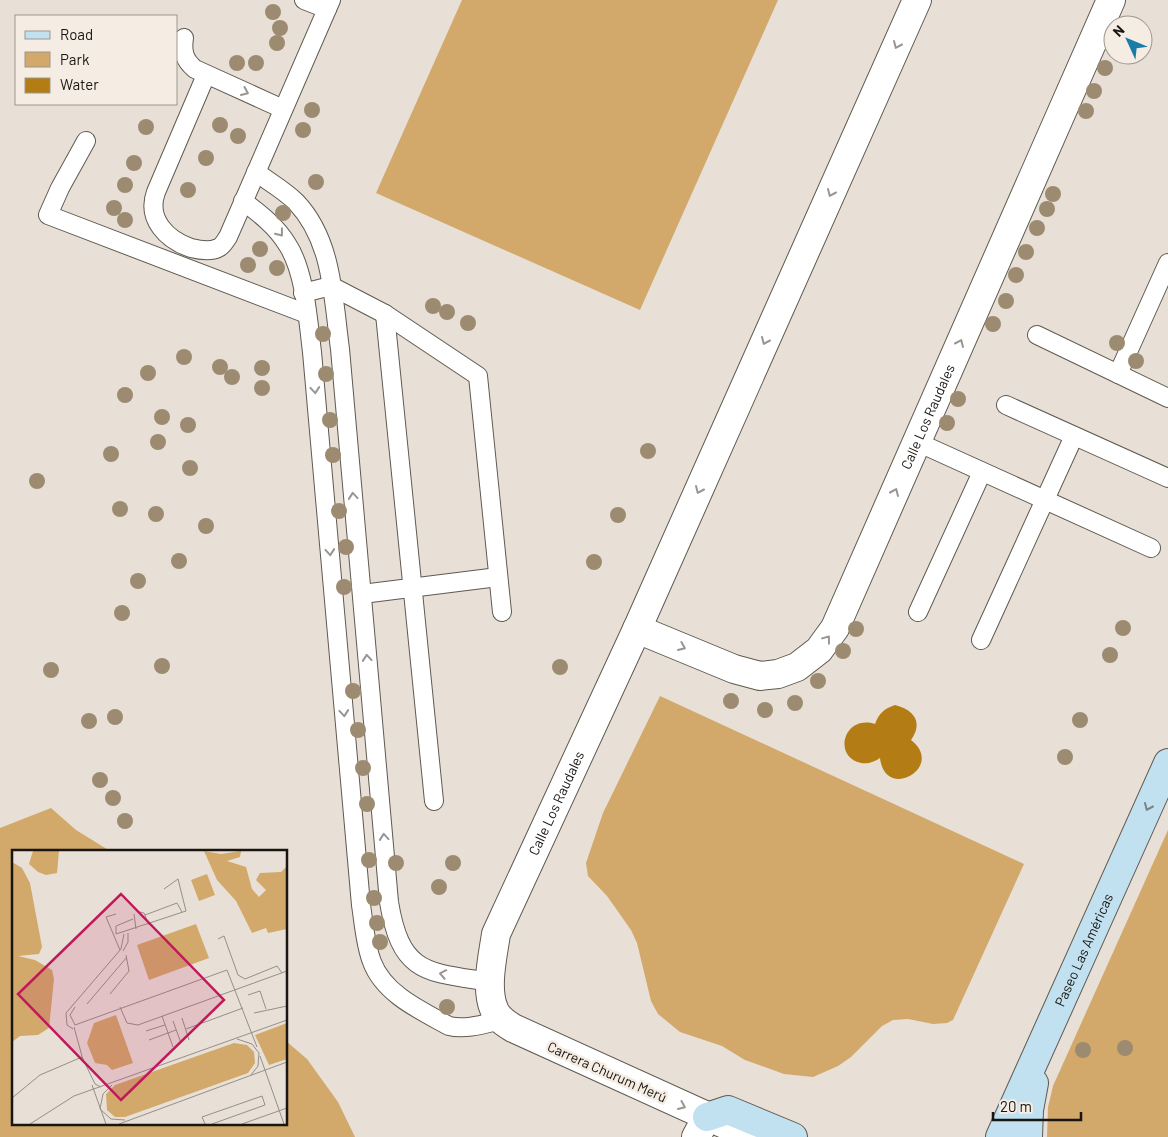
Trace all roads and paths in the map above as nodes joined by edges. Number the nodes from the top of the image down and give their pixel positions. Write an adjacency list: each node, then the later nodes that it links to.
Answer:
1 (304, 0): 4 (lane)
2 (917, 0): 31 (street, Calle Los Raudales, one-way to 31)
3 (1111, 0): 21 (street, Calle Los Raudales, one-way to 3)
4 (329, 4): 7 (lane)
5 (184, 38): 6 (lane)
6 (206, 75): 7 (lane, one-way to 7); 10 (lane)
7 (283, 109): 9 (lane)
8 (86, 141): 14 (lane)
9 (256, 172): 10 (lane); 12 (lane)
10 (244, 201): 13 (lane, one-way to 13)
11 (1168, 263): 17 (lane)
12 (331, 286): 13 (lane); 15 (lane); 28 (lane, one-way to 12)
13 (303, 293): 14 (lane)
14 (307, 314): 36 (lane, one-way to 36)
15 (385, 314): 26 (lane); 27 (lane)
16 (1037, 335): 17 (lane)
17 (1118, 374): 18 (lane)
18 (1168, 398)
19 (1006, 405): 20 (lane)
20 (1074, 436): 23 (lane); 24 (lane)
21 (917, 442): 22 (lane); 31 (street, Calle Los Raudales, one-way to 21)
22 (982, 472): 24 (lane); 30 (lane)
23 (1168, 478)
24 (1044, 500): 25 (lane); 32 (lane)
25 (1151, 548)
26 (498, 577): 27 (lane); 29 (lane)
27 (412, 588): 28 (lane); 34 (lane)
28 (362, 594): 35 (lane, one-way to 28)
29 (502, 612)
30 (918, 612)
31 (637, 629): 35 (street, Calle Los Raudales)
32 (981, 640)
33 (1168, 763): 37 (main road, Paseo Las Américas, one-way to 37)
34 (434, 802)
35 (491, 982): 36 (street)
36 (501, 1020): 38 (street, Carrera Churum Merú, one-way to 38)
37 (1042, 1042): 41 (main road, Paseo Las Américas); 42 (main road)
38 (702, 1127): 39 (street, Carrera Churum Merú); 40 (main road)
39 (753, 1137)
40 (794, 1137)
41 (1000, 1137)
42 (1028, 1137)

